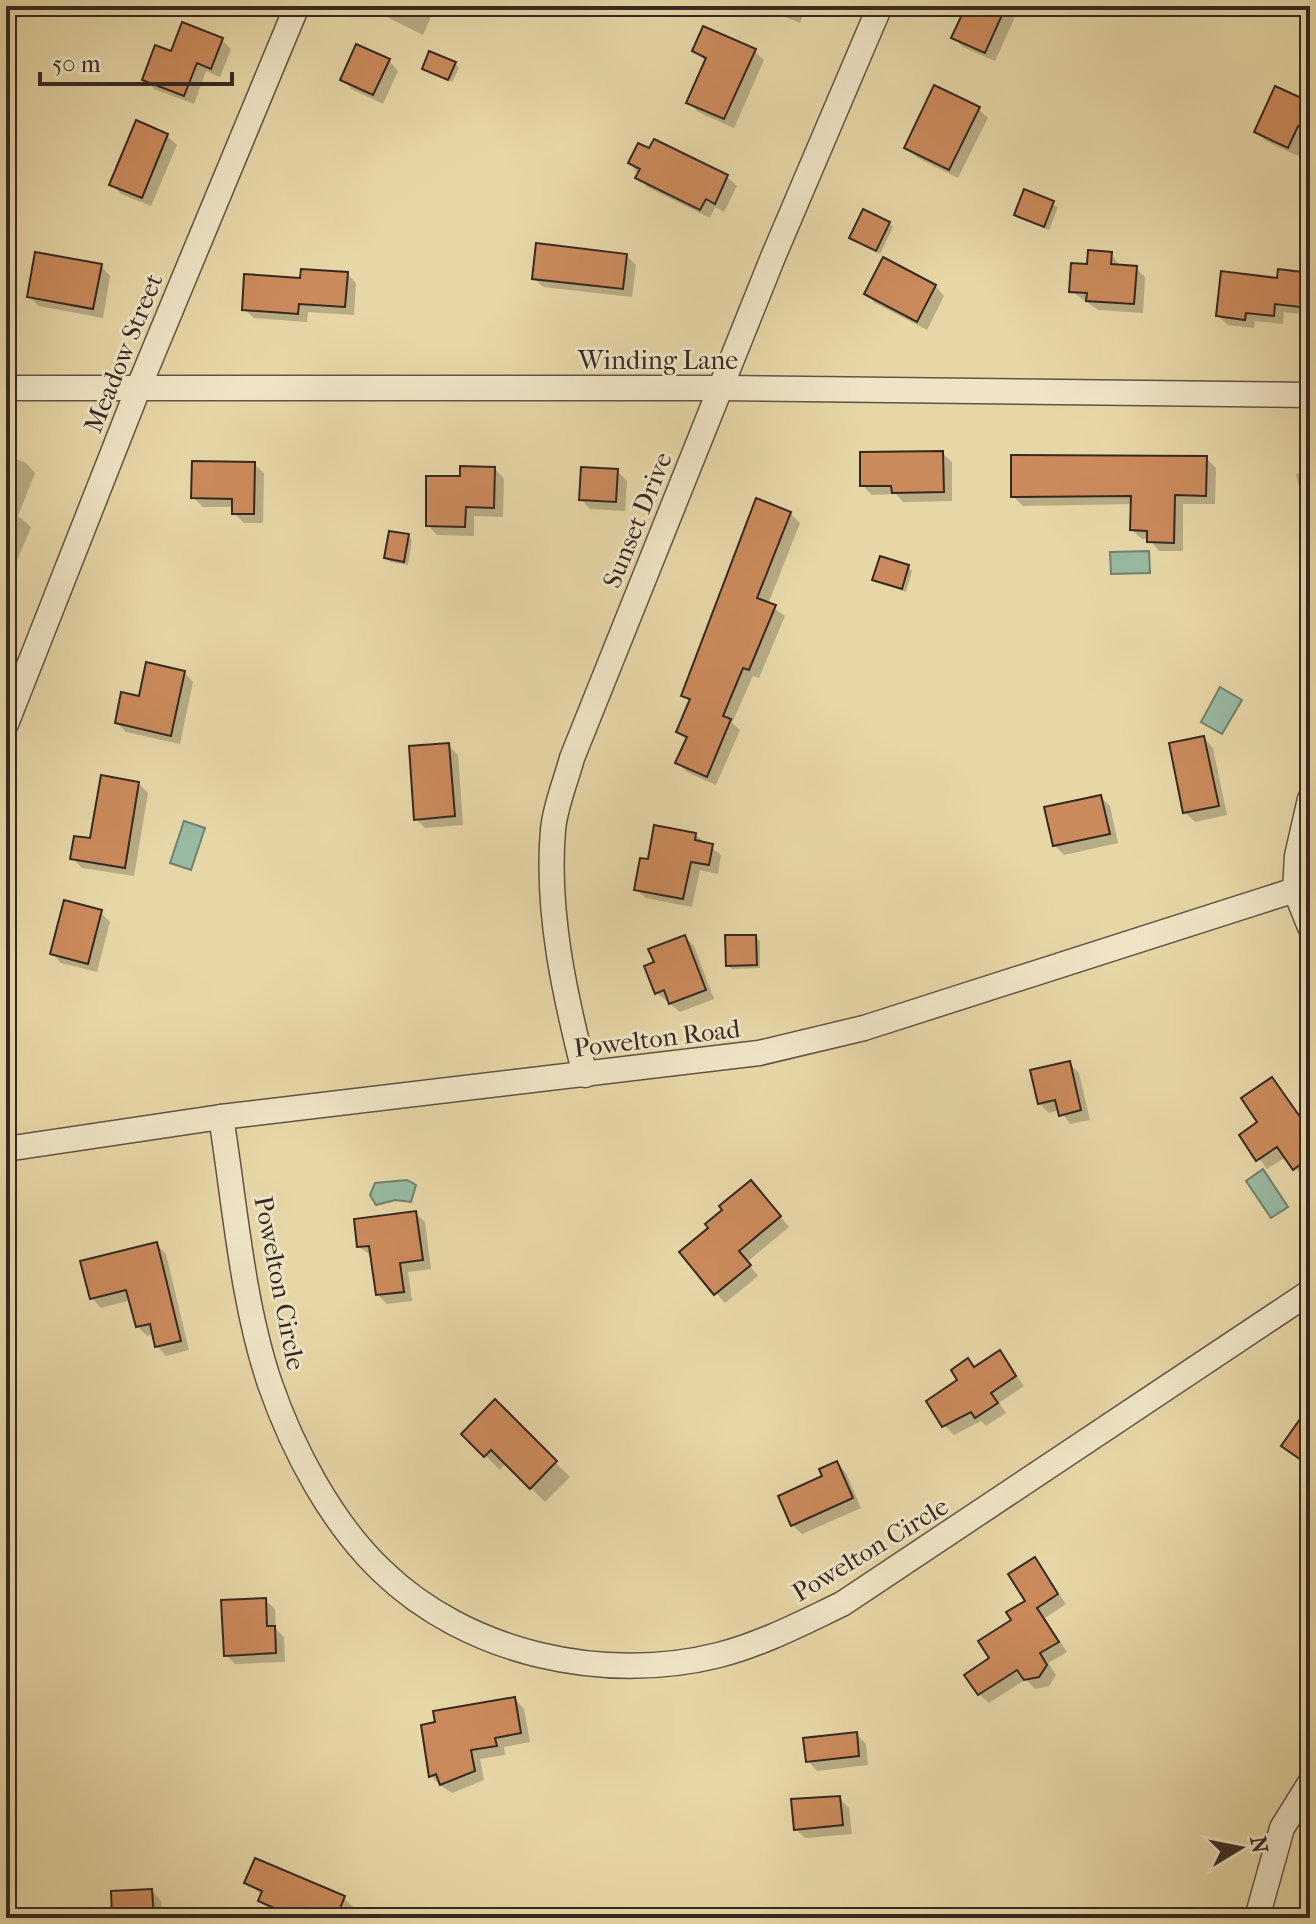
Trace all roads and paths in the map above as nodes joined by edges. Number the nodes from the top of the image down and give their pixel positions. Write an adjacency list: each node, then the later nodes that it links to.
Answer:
1 (297, 6): 5 (street, Meadow Street)
2 (880, 6): 4 (street, Sunset Drive)
3 (6, 388): 5 (street, Winding Lane)
4 (721, 388): 5 (street, Winding Lane); 6 (street, Winding Lane); 11 (street, Sunset Drive)
5 (138, 389): 7 (street, Meadow Street)
6 (1310, 395)
7 (6, 724)
8 (1310, 799): 9 (street)
9 (1295, 890): 10 (street); 11 (street, Powelton Road)
10 (1310, 927)
11 (585, 1075): 12 (street, Powelton Road)
12 (221, 1117): 13 (street, Powelton Road); 14 (street, Powelton Circle)
13 (6, 1149)
14 (1310, 1292)
15 (1310, 1783): 16 (street)
16 (1257, 1918)

